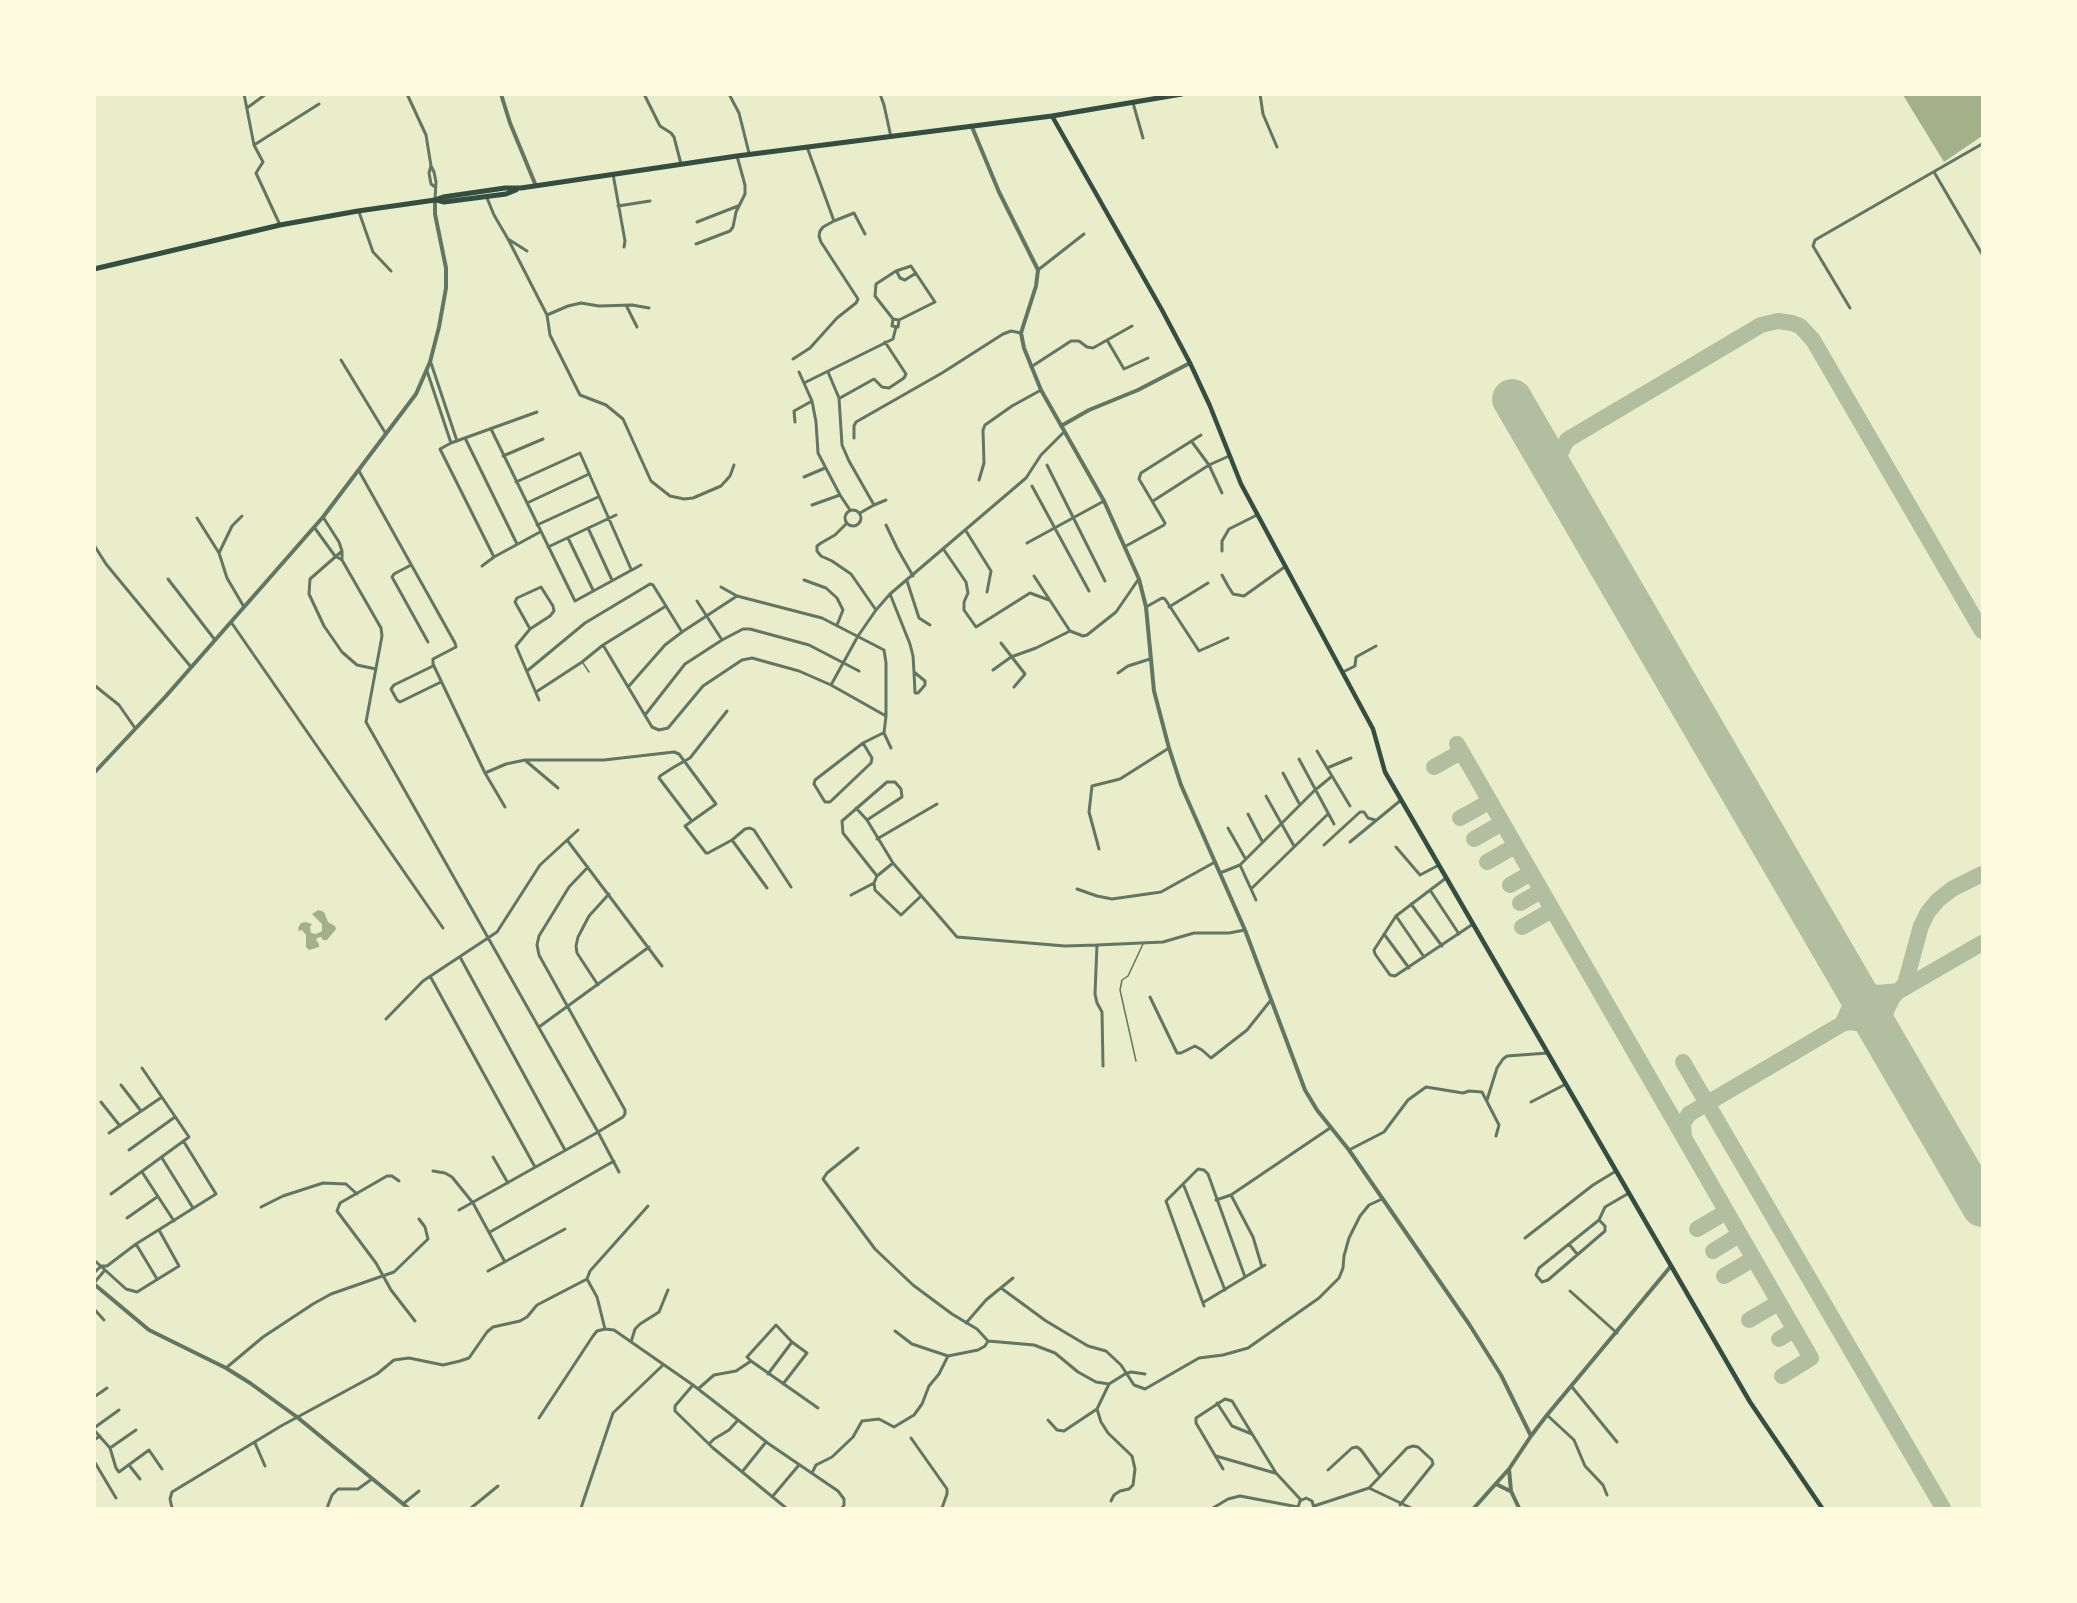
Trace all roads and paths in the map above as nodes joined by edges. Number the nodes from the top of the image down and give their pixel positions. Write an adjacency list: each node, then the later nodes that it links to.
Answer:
1 (244, 94): 14 (street)
2 (266, 94): 14 (street)
3 (407, 94): 31 (street)
4 (501, 94): 28 (street)
5 (644, 94): 25 (street)
6 (729, 94): 23 (street)
7 (880, 94): 17 (street)
8 (1132, 94): 12 (street)
9 (1182, 94): 11 (main road)
10 (1260, 94): 22 (street)
11 (1149, 97): 12 (main road)
12 (1135, 103): 15 (main road); 18 (street)
13 (319, 104): 20 (street)
14 (247, 108): 20 (street)
15 (1052, 116): 16 (main road); 67 (main road)
16 (972, 127): 17 (main road); 47 (street)
17 (891, 136): 21 (main road)
18 (1143, 138)
19 (1983, 144): 26 (street)
20 (254, 145): 38 (street)
21 (807, 147): 23 (main road); 36 (street)
22 (1277, 147)
23 (749, 155): 24 (main road)
24 (737, 156): 25 (main road); 33 (street)
25 (681, 164): 27 (main road)
26 (1934, 172): 45 (street); 53 (street)
27 (613, 174): 28 (main road); 34 (street)
28 (536, 186): 29 (main road)
29 (521, 188): 30 (main road); 31 (main road)
30 (487, 196): 31 (main road); 41 (street)
31 (435, 200): 35 (main road); 66 (street)
32 (650, 201): 34 (street)
33 (740, 205): 37 (street); 42 (street)
34 (618, 206): 43 (street)
35 (359, 210): 38 (main road); 48 (street)
36 (834, 221): 39 (street); 64 (street)
37 (697, 222)
38 (280, 225): 46 (main road)
39 (865, 234)
40 (1084, 234): 47 (street)
41 (508, 239): 44 (street); 54 (street)
42 (696, 244)
43 (624, 248)
44 (527, 251)
45 (1983, 254)
46 (94, 269)
47 (1038, 270): 60 (street)
48 (391, 271)
49 (896, 271): 50 (street); 50 (street); 55 (street)
50 (916, 273): 56 (street)
51 (626, 305): 52 (street); 54 (street); 58 (street)
52 (649, 308)
53 (1850, 308)
54 (547, 315): 91 (street)
55 (893, 319): 56 (street); 59 (street)
56 (899, 320): 59 (street)
57 (1132, 326): 61 (street)
58 (637, 327)
59 (896, 327): 62 (street)
60 (1021, 333): 68 (street); 84 (street)
61 (1107, 340): 63 (street); 68 (street)
62 (885, 342): 71 (street); 74 (street)
63 (1148, 358)
64 (794, 359)
65 (341, 360): 81 (street)
66 (430, 362): 69 (street); 86 (street)
67 (1190, 363): 78 (street); 90 (main road)
68 (1031, 367): 73 (street)
69 (427, 371): 81 (street); 87 (street)
70 (799, 372): 72 (street)
71 (828, 372): 72 (street); 74 (street)
72 (804, 383): 75 (street)
73 (1041, 390): 78 (street); 98 (street)
74 (839, 398): 109 (street)
75 (812, 401): 77 (street); 94 (street)
76 (537, 412): 79 (street)
77 (795, 422)
78 (1061, 426): 80 (street)
79 (490, 429): 83 (street); 89 (street)
80 (1064, 432): 105 (street); 125 (street)
81 (386, 434): 95 (street)
82 (1201, 435): 88 (street)
83 (465, 438): 86 (street); 129 (street)
84 (854, 438)
85 (543, 439): 89 (street)
86 (457, 441): 87 (street)
87 (451, 442): 138 (street)
88 (1192, 442): 93 (street); 106 (street)
89 (503, 456): 99 (street)
90 (1230, 456): 93 (street); 113 (main road)
91 (734, 465)
92 (1047, 465): 118 (street)
93 (1209, 465): 101 (street); 106 (street)
94 (825, 468): 97 (street); 102 (street)
95 (359, 471): 115 (street); 140 (street)
96 (589, 474): 99 (street); 103 (street); 107 (street)
97 (804, 477)
98 (980, 480)
99 (516, 482): 107 (street)
100 (1032, 486): 123 (street)
101 (1222, 493)
102 (840, 495): 108 (street); 110 (street)
103 (599, 496): 117 (street); 120 (street)
104 (886, 500): 109 (street)
105 (1104, 501): 118 (street); 131 (street)
106 (1153, 501): 131 (street)
107 (527, 503): 120 (street)
108 (812, 505)
109 (874, 505): 111 (street)
110 (850, 510): 111 (street); 119 (street)
111 (860, 514): 119 (street)
112 (616, 515): 117 (street)
113 (1257, 515): 135 (street); 143 (main road)
114 (242, 516): 136 (street)
115 (323, 517): 122 (street); 134 (street)
116 (197, 518): 136 (street)
117 (609, 518): 124 (street); 144 (street)
118 (1073, 518): 123 (street); 152 (street)
119 (846, 524): 167 (street)
120 (537, 525): 126 (street)
121 (886, 525): 146 (street)
122 (314, 527): 137 (street); 164 (street)
123 (1055, 527): 128 (street); 157 (street)
124 (588, 528): 127 (street); 150 (street)
125 (966, 531): 133 (street); 158 (street)
126 (540, 532): 129 (street); 132 (street)
127 (568, 538): 132 (street); 156 (street)
128 (1027, 543)
129 (517, 544): 138 (street)
130 (94, 545): 188 (street)
131 (1126, 546): 149 (street)
132 (548, 547): 156 (street)
133 (944, 550): 146 (street); 161 (street)
134 (342, 551): 137 (street); 139 (street)
135 (1222, 551)
136 (219, 553): 164 (street)
137 (335, 556): 139 (street); 189 (street)
138 (494, 557): 142 (street)
139 (342, 560): 189 (street)
140 (411, 565): 179 (street); 187 (street)
141 (641, 565): 144 (street)
142 (482, 566)
143 (1286, 566): 145 (street); 195 (main road)
144 (631, 569): 150 (street)
145 (1222, 575)
146 (913, 576): 153 (street)
147 (1034, 576): 161 (street)
148 (168, 579): 177 (street)
149 (1139, 579): 165 (street); 173 (street)
150 (612, 580): 156 (street)
151 (804, 580): 170 (street)
152 (1105, 580)
153 (907, 581): 159 (street); 171 (street)
154 (1208, 583): 166 (street)
155 (721, 587): 160 (street)
156 (593, 590)
157 (1089, 591)
158 (987, 592)
159 (890, 594): 167 (street); 194 (street)
160 (737, 596): 168 (street); 170 (street)
161 (1049, 600): 173 (street)
162 (697, 601): 168 (street)
163 (666, 606): 174 (street); 181 (street); 191 (street)
164 (244, 607): 169 (street)
165 (1146, 607): 166 (street); 184 (street)
166 (1169, 607): 176 (street)
167 (876, 610): 175 (street)
168 (706, 617): 174 (street); 178 (street)
169 (231, 622): 177 (street); 271 (street)
170 (837, 625): 175 (street)
171 (930, 625)
172 (530, 629): 172 (street); 191 (street)
173 (1070, 631): 183 (street)
174 (682, 632): 200 (street)
175 (858, 636): 186 (street); 206 (street)
176 (1228, 638)
177 (215, 640): 188 (street)
178 (722, 640): 186 (street); 205 (street)
179 (428, 642)
180 (1001, 643): 183 (street)
181 (603, 645): 185 (street); 200 (street)
182 (1376, 646): 195 (street)
183 (1011, 657): 190 (street); 201 (street)
184 (1150, 659): 196 (street); 211 (street)
185 (582, 662): 193 (lane); 202 (street)
186 (844, 663): 192 (street); 199 (street)
187 (433, 666): 197 (street); 197 (street)
188 (191, 667): 207 (street)
189 (376, 669): 275 (street)
190 (993, 670)
191 (527, 671): 202 (street)
192 (859, 671)
193 (589, 672)
194 (914, 672): 194 (street)
195 (1343, 672): 225 (main road)
196 (1118, 673)
197 (441, 682): 218 (street)
198 (94, 684): 207 (street)
199 (831, 685): 205 (street); 206 (street)
200 (629, 687): 205 (street)
201 (1014, 687)
202 (536, 692): 203 (street)
203 (539, 700)
204 (727, 711): 216 (street)
205 (645, 715)
206 (886, 716): 208 (street)
207 (135, 728): 220 (street)
208 (884, 733): 209 (street); 210 (street)
209 (863, 743): 209 (street)
210 (891, 748)
211 (1169, 748): 248 (street); 250 (street)
212 (1317, 751): 217 (street)
213 (1351, 758): 217 (street)
214 (1299, 759): 223 (street)
215 (525, 760): 216 (street); 218 (street); 222 (street)
216 (684, 761): 235 (street); 235 (street)
217 (1327, 768): 221 (street)
218 (485, 773): 229 (street)
219 (1283, 773): 227 (street)
220 (94, 774)
221 (1331, 777): 223 (street); 228 (street)
222 (558, 788)
223 (1314, 791): 227 (street); 232 (street)
224 (1266, 796): 236 (street)
225 (1401, 800): 234 (street); 253 (main road)
226 (938, 804): 240 (street)
227 (1300, 805): 236 (street)
228 (1350, 806)
229 (505, 807)
230 (856, 808): 233 (street); 233 (street); 256 (street)
231 (1248, 814): 243 (street)
232 (1328, 814): 237 (street); 246 (street)
233 (867, 820): 240 (street)
234 (1375, 820): 244 (street); 245 (street)
235 (691, 821): 242 (street)
236 (1282, 823): 243 (street); 246 (street)
237 (1334, 824)
238 (1228, 828): 249 (street)
239 (578, 830): 241 (street)
240 (877, 839): 251 (street)
241 (567, 840): 254 (street); 275 (street)
242 (732, 840): 259 (street); 260 (street)
243 (1262, 841): 249 (street)
244 (1350, 842)
245 (1324, 845)
246 (1294, 846): 261 (street)
247 (1395, 848): 253 (street)
248 (1099, 849)
249 (1245, 858): 252 (street)
250 (1215, 862): 255 (street); 262 (street)
251 (893, 863): 256 (street); 266 (street)
252 (1240, 865): 255 (street); 261 (street)
253 (1439, 865): 257 (main road)
254 (588, 867): 264 (street); 288 (street)
255 (1220, 873): 272 (street)
256 (877, 876): 258 (street)
257 (1446, 878): 263 (street); 270 (main road)
258 (874, 883): 265 (street); 266 (street)
259 (791, 887)
260 (767, 888)
261 (1252, 888): 267 (street)
262 (1077, 889)
263 (1430, 890): 268 (street); 274 (street)
264 (609, 894): 279 (street); 285 (street)
265 (851, 895)
266 (921, 896): 277 (street)
267 (1256, 900)
268 (1411, 904): 269 (street); 278 (street)
269 (1396, 916): 273 (street); 281 (street)
270 (1474, 924): 274 (street); 291 (main road)
271 (443, 928)
272 (1245, 930): 276 (street); 287 (street)
273 (1384, 934): 283 (street); 283 (street)
274 (1459, 934): 278 (street)
275 (489, 939): 280 (street); 290 (street)
276 (1143, 943): 277 (street); 292 (lane)
277 (1097, 945): 293 (street)
278 (1442, 946): 281 (street)
279 (649, 947): 282 (street); 285 (street)
280 (459, 957): 284 (street); 311 (street)
281 (1424, 957): 283 (street)
282 (662, 966)
283 (1408, 968)
284 (430, 976): 289 (street); 316 (street)
285 (598, 985): 288 (street)
286 (1150, 997): 287 (street)
287 (1270, 1000): 304 (street)
288 (569, 1006): 290 (street); 305 (street)
289 (386, 1019)
290 (539, 1027): 305 (street)
291 (1548, 1053): 296 (main road); 298 (street)
292 (1136, 1061)
293 (1104, 1066)
294 (142, 1068): 297 (street)
295 (121, 1084): 301 (street)
296 (1566, 1084): 300 (street); 318 (main road)
297 (162, 1097): 301 (street); 302 (street)
298 (1487, 1101): 307 (street); 312 (street)
299 (101, 1102): 303 (street)
300 (1531, 1102)
301 (141, 1111): 303 (street)
302 (175, 1117): 308 (street); 310 (street)
303 (120, 1126): 306 (street)
304 (1330, 1128): 312 (street); 327 (street)
305 (598, 1132): 311 (street); 315 (street)
306 (110, 1133)
307 (1496, 1136)
308 (184, 1142): 314 (street); 334 (street)
309 (858, 1148): 368 (street)
310 (129, 1150)
311 (566, 1150): 316 (street)
312 (1349, 1150): 329 (street)
313 (493, 1157): 322 (street)
314 (162, 1158): 319 (street); 334 (street)
315 (614, 1161): 320 (street); 342 (street)
316 (535, 1167): 322 (street)
317 (433, 1171): 331 (street)
318 (1616, 1171): 324 (main road); 343 (street)
319 (142, 1172): 325 (street); 328 (street)
320 (619, 1172)
321 (399, 1181): 326 (street)
322 (508, 1183): 331 (street)
323 (1184, 1185): 330 (street); 362 (street); 362 (street)
324 (1629, 1193): 338 (street); 350 (main road)
325 (111, 1194)
326 (357, 1194): 333 (street); 354 (street)
327 (1231, 1195): 330 (street); 355 (street)
328 (157, 1197): 336 (street); 339 (street)
329 (1382, 1199): 380 (street); 402 (street)
330 (1216, 1200): 355 (street)
331 (473, 1203): 335 (street); 342 (street)
332 (648, 1206): 358 (street)
333 (261, 1207)
334 (193, 1208): 339 (street)
335 (459, 1210)
336 (127, 1218)
337 (419, 1220): 354 (street)
338 (1599, 1220): 345 (street); 346 (street)
339 (174, 1221): 341 (street)
340 (565, 1229): 348 (street)
341 (159, 1230): 344 (street); 357 (street)
342 (490, 1232): 348 (street)
343 (1525, 1238)
344 (136, 1244): 351 (street); 357 (street)
345 (1569, 1244): 346 (street); 346 (street)
346 (1577, 1255)
347 (94, 1260): 349 (street)
348 (505, 1262): 352 (street)
349 (101, 1266): 351 (street); 353 (street)
350 (1671, 1266): 371 (street); 452 (main road)
351 (106, 1268): 357 (street); 359 (street)
352 (488, 1272)
353 (94, 1274)
354 (383, 1276): 367 (street); 378 (street)
355 (1245, 1277): 362 (street)
356 (1013, 1278): 360 (street)
357 (157, 1279)
358 (587, 1279): 369 (street); 394 (street)
359 (94, 1283): 378 (street)
360 (1001, 1288): 368 (street); 380 (street)
361 (668, 1290): 373 (street)
362 (1225, 1290)
363 (1570, 1291): 371 (street)
364 (94, 1309): 365 (street)
365 (97, 1316): 366 (street)
366 (104, 1320)
367 (416, 1321)
368 (966, 1323): 372 (street)
369 (605, 1329): 373 (street); 395 (street)
370 (895, 1331): 375 (street)
371 (1617, 1333): 385 (street)
372 (988, 1341): 375 (street); 383 (street)
373 (631, 1342): 377 (street)
374 (792, 1342): 376 (street); 379 (street); 382 (street)
375 (948, 1356): 421 (street)
376 (751, 1361): 379 (street); 387 (street)
377 (663, 1365): 384 (street); 444 (street)
378 (226, 1368): 394 (street)
379 (768, 1374): 382 (street)
380 (1125, 1374): 381 (street); 383 (street)
381 (1145, 1374)
382 (783, 1384): 390 (street)
383 (1110, 1384): 391 (street)
384 (693, 1385): 387 (street); 408 (street)
385 (1572, 1387): 393 (street); 406 (street)
386 (107, 1388): 388 (street)
387 (698, 1389): 396 (street)
388 (94, 1397)
389 (1217, 1403): 400 (street); 400 (street); 410 (street)
390 (818, 1408)
391 (1097, 1409): 397 (street); 435 (street)
392 (119, 1410): 398 (street)
393 (1547, 1415): 402 (street); 431 (street)
394 (297, 1417): 407 (street); 425 (street)
395 (539, 1418)
396 (738, 1420): 405 (street); 408 (street)
397 (1048, 1420)
398 (94, 1429): 401 (street)
399 (136, 1430): 409 (street)
400 (1252, 1434): 422 (street)
401 (100, 1436): 404 (street); 409 (street)
402 (1531, 1436): 418 (street)
403 (911, 1438): 447 (street)
404 (94, 1440)
405 (766, 1442): 413 (street); 420 (street)
406 (1617, 1442)
407 (255, 1443): 414 (street); 440 (street)
408 (709, 1444): 420 (street)
409 (110, 1448): 412 (street)
410 (1216, 1456): 417 (street); 422 (street)
411 (94, 1461): 415 (street)
412 (129, 1465): 416 (street); 424 (street)
413 (799, 1465): 421 (street); 432 (street)
414 (265, 1466)
415 (96, 1468): 433 (street)
416 (162, 1469)
417 (1223, 1469)
418 (1509, 1469): 426 (street); 430 (street)
419 (1328, 1470): 423 (street)
420 (741, 1472): 432 (street)
421 (812, 1473): 446 (street)
422 (1276, 1473): 434 (street)
423 (1380, 1476): 428 (street); 438 (street)
424 (140, 1479)
425 (372, 1479): 436 (street); 441 (street)
426 (1496, 1484): 430 (street); 450 (street)
427 (498, 1486): 443 (street)
428 (1370, 1488): 437 (street); 438 (street)
429 (419, 1491): 436 (street)
430 (1511, 1491): 451 (street)
431 (1606, 1496)
432 (772, 1497): 445 (street)
433 (116, 1498)
434 (1301, 1500): 437 (street); 439 (street)
435 (1111, 1501)
436 (403, 1504): 442 (street)
437 (1314, 1507)
438 (1401, 1507): 449 (street)
439 (1298, 1508): 448 (street)
440 (172, 1509)
441 (327, 1509)
442 (408, 1509)
443 (471, 1509)
444 (582, 1509)
445 (786, 1509)
446 (842, 1509)
447 (942, 1509)
448 (1213, 1509)
449 (1411, 1509)
450 (1474, 1509)
451 (1519, 1509)
452 (1822, 1509)

